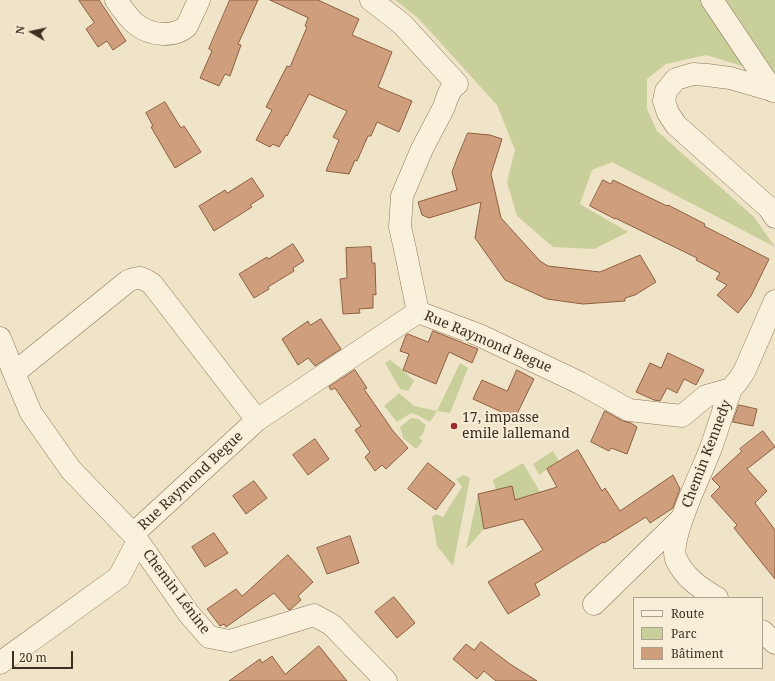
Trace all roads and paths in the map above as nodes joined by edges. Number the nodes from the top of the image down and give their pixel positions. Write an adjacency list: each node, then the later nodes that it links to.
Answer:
1 (116, 0): 2 (street)
2 (199, 0)
3 (371, 0): 8 (street)
4 (712, 0): 5 (street)
5 (774, 91): 6 (street)
6 (775, 217)
7 (775, 301): 11 (street)
8 (418, 312): 11 (street, Rue Raymond Begue); 12 (street, Rue Raymond Begue)
9 (0, 338): 10 (street, Chemin Lénine)
10 (14, 373): 12 (street); 14 (street, Chemin Lénine)
11 (731, 389): 13 (street, Chemin Kennedy)
12 (257, 420): 14 (street, Rue Raymond Begue)
13 (682, 518): 15 (street, Chemin Kennedy); 16 (street, Chemin Kennedy)
14 (136, 537): 19 (street, Rue Raymond Begue); 20 (street, Chemin Lénine)
15 (715, 597)
16 (594, 604)
17 (763, 632): 18 (street)
18 (775, 643)
19 (0, 663)
20 (386, 681)

